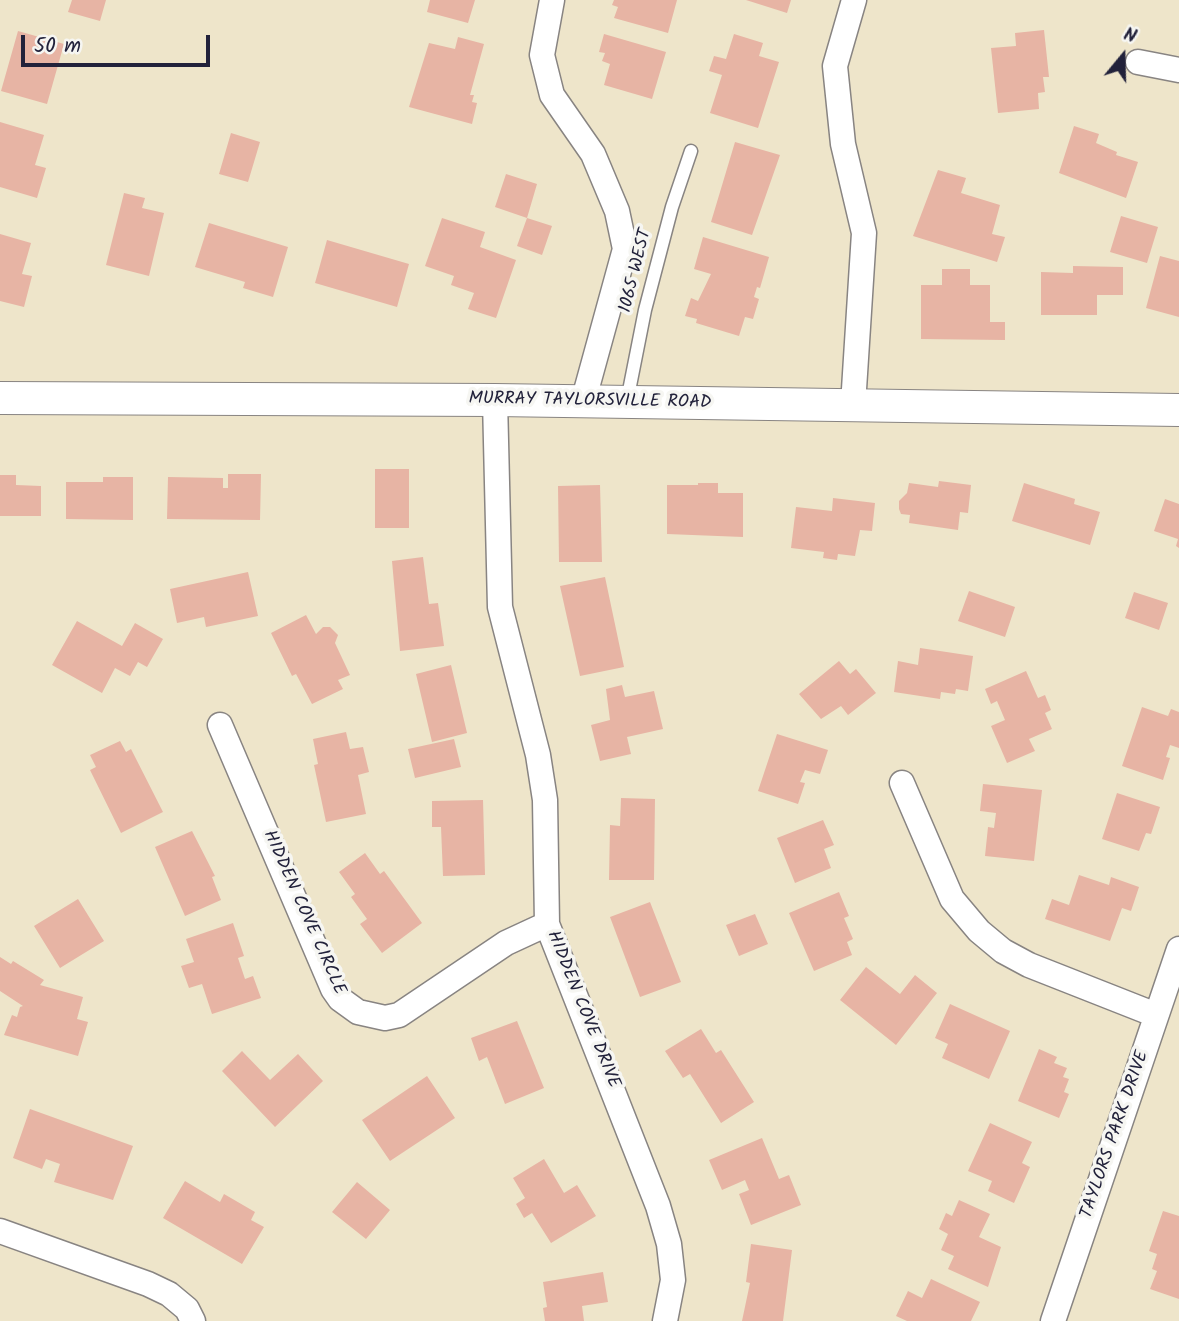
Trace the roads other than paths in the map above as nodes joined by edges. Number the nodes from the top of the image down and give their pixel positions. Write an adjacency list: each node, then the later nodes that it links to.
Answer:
1 (552, 0): 8 (street)
2 (854, 0): 10 (street)
3 (1138, 62): 4 (street)
4 (1179, 70)
5 (691, 151): 9 (lane, 1065 WEST)
6 (0, 398): 7 (street, MURRAY TAYLORSVILLE ROAD)
7 (495, 400): 8 (street, MURRAY TAYLORSVILLE ROAD); 14 (street, HIDDEN COVE DRIVE)
8 (583, 402): 9 (street, MURRAY TAYLORSVILLE ROAD)
9 (627, 402): 10 (street, MURRAY TAYLORSVILLE ROAD)
10 (853, 405): 11 (street, MURRAY TAYLORSVILLE ROAD)
11 (1179, 410)
12 (220, 724): 14 (street, HIDDEN COVE CIRCLE)
13 (902, 783): 16 (street)
14 (547, 924): 19 (street, HIDDEN COVE DRIVE)
15 (1179, 948): 16 (street, TAYLORS PARK DRIVE)
16 (1156, 1015): 20 (street, TAYLORS PARK DRIVE)
17 (0, 1231): 18 (street)
18 (193, 1321)
19 (665, 1321)
20 (1053, 1321)

